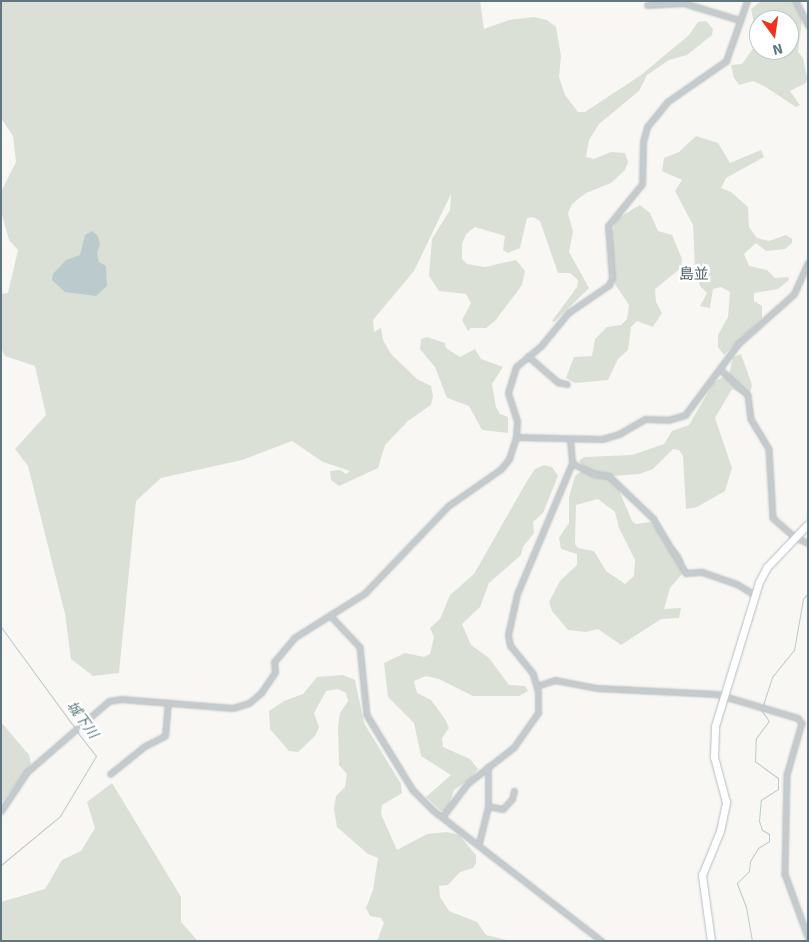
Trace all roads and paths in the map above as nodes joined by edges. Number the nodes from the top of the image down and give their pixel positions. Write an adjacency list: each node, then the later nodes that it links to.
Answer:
1 (747, 1): 4 (street)
2 (796, 1): 5 (street)
3 (647, 6): 4 (street)
4 (740, 20): 7 (street)
5 (808, 25)
6 (808, 263): 8 (street)
7 (528, 356): 9 (street); 10 (street)
8 (720, 368): 11 (street); 14 (street)
9 (567, 384)
10 (516, 436): 11 (street); 17 (street)
11 (570, 440): 12 (street)
12 (572, 463): 16 (street); 18 (street)
13 (808, 524): 14 (street)
14 (795, 537): 15 (street); 16 (street)
15 (808, 543)
16 (755, 595): 19 (street)
17 (330, 615): 20 (street); 26 (street)
18 (537, 686): 19 (street); 21 (street)
19 (723, 696): 28 (street); 30 (street)
20 (168, 703): 22 (street); 25 (street)
21 (488, 767): 24 (street); 26 (street)
22 (110, 774)
23 (514, 791): 24 (street)
24 (488, 806): 27 (street)
25 (1, 811)
26 (443, 816): 27 (street)
27 (479, 843): 29 (street)
28 (808, 937)
29 (602, 941)
30 (711, 941)

